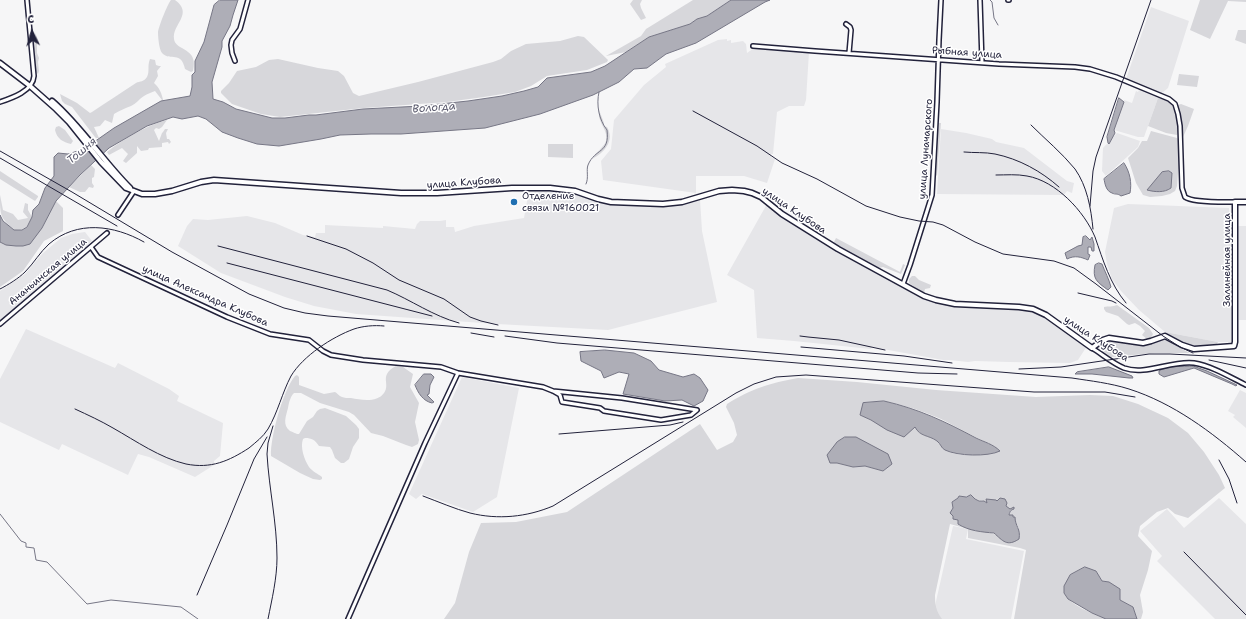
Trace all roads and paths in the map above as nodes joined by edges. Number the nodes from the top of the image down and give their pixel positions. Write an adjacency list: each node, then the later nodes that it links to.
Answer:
1 (27, 0): 12 (street)
2 (248, 0): 9 (street)
3 (941, 0): 8 (street, улица Луначарского)
4 (980, 0): 10 (street)
5 (846, 24): 7 (street)
6 (754, 46): 7 (street, Рыбная улица)
7 (849, 53): 8 (street, Рыбная улица)
8 (938, 60): 10 (street, Рыбная улица); 21 (street, улица Луначарского)
9 (235, 61)
10 (982, 62): 13 (street, Рыбная улица)
11 (0, 63): 12 (main road)
12 (30, 86): 14 (street); 15 (main road)
13 (1173, 101): 16 (street, Залинейная улица)
14 (0, 102)
15 (134, 191): 18 (street); 21 (main road, улица Клубова)
16 (1235, 202): 17 (main road); 23 (main road, Залинейная улица)
17 (1246, 202)
18 (118, 215)
19 (107, 233): 20 (street, Ананьинская улица)
20 (91, 247): 22 (street, Ананьинская улица); 24 (street, улица Александра Клубова)
21 (903, 284): 23 (main road, улица Клубова)
22 (0, 324)
23 (1092, 348): 25 (street, улица Клубова)
24 (458, 373): 26 (street, улица Александра Клубова); 27 (street)
25 (1246, 384)
26 (553, 390): 26 (street, улица Александра Клубова)
27 (348, 619)

